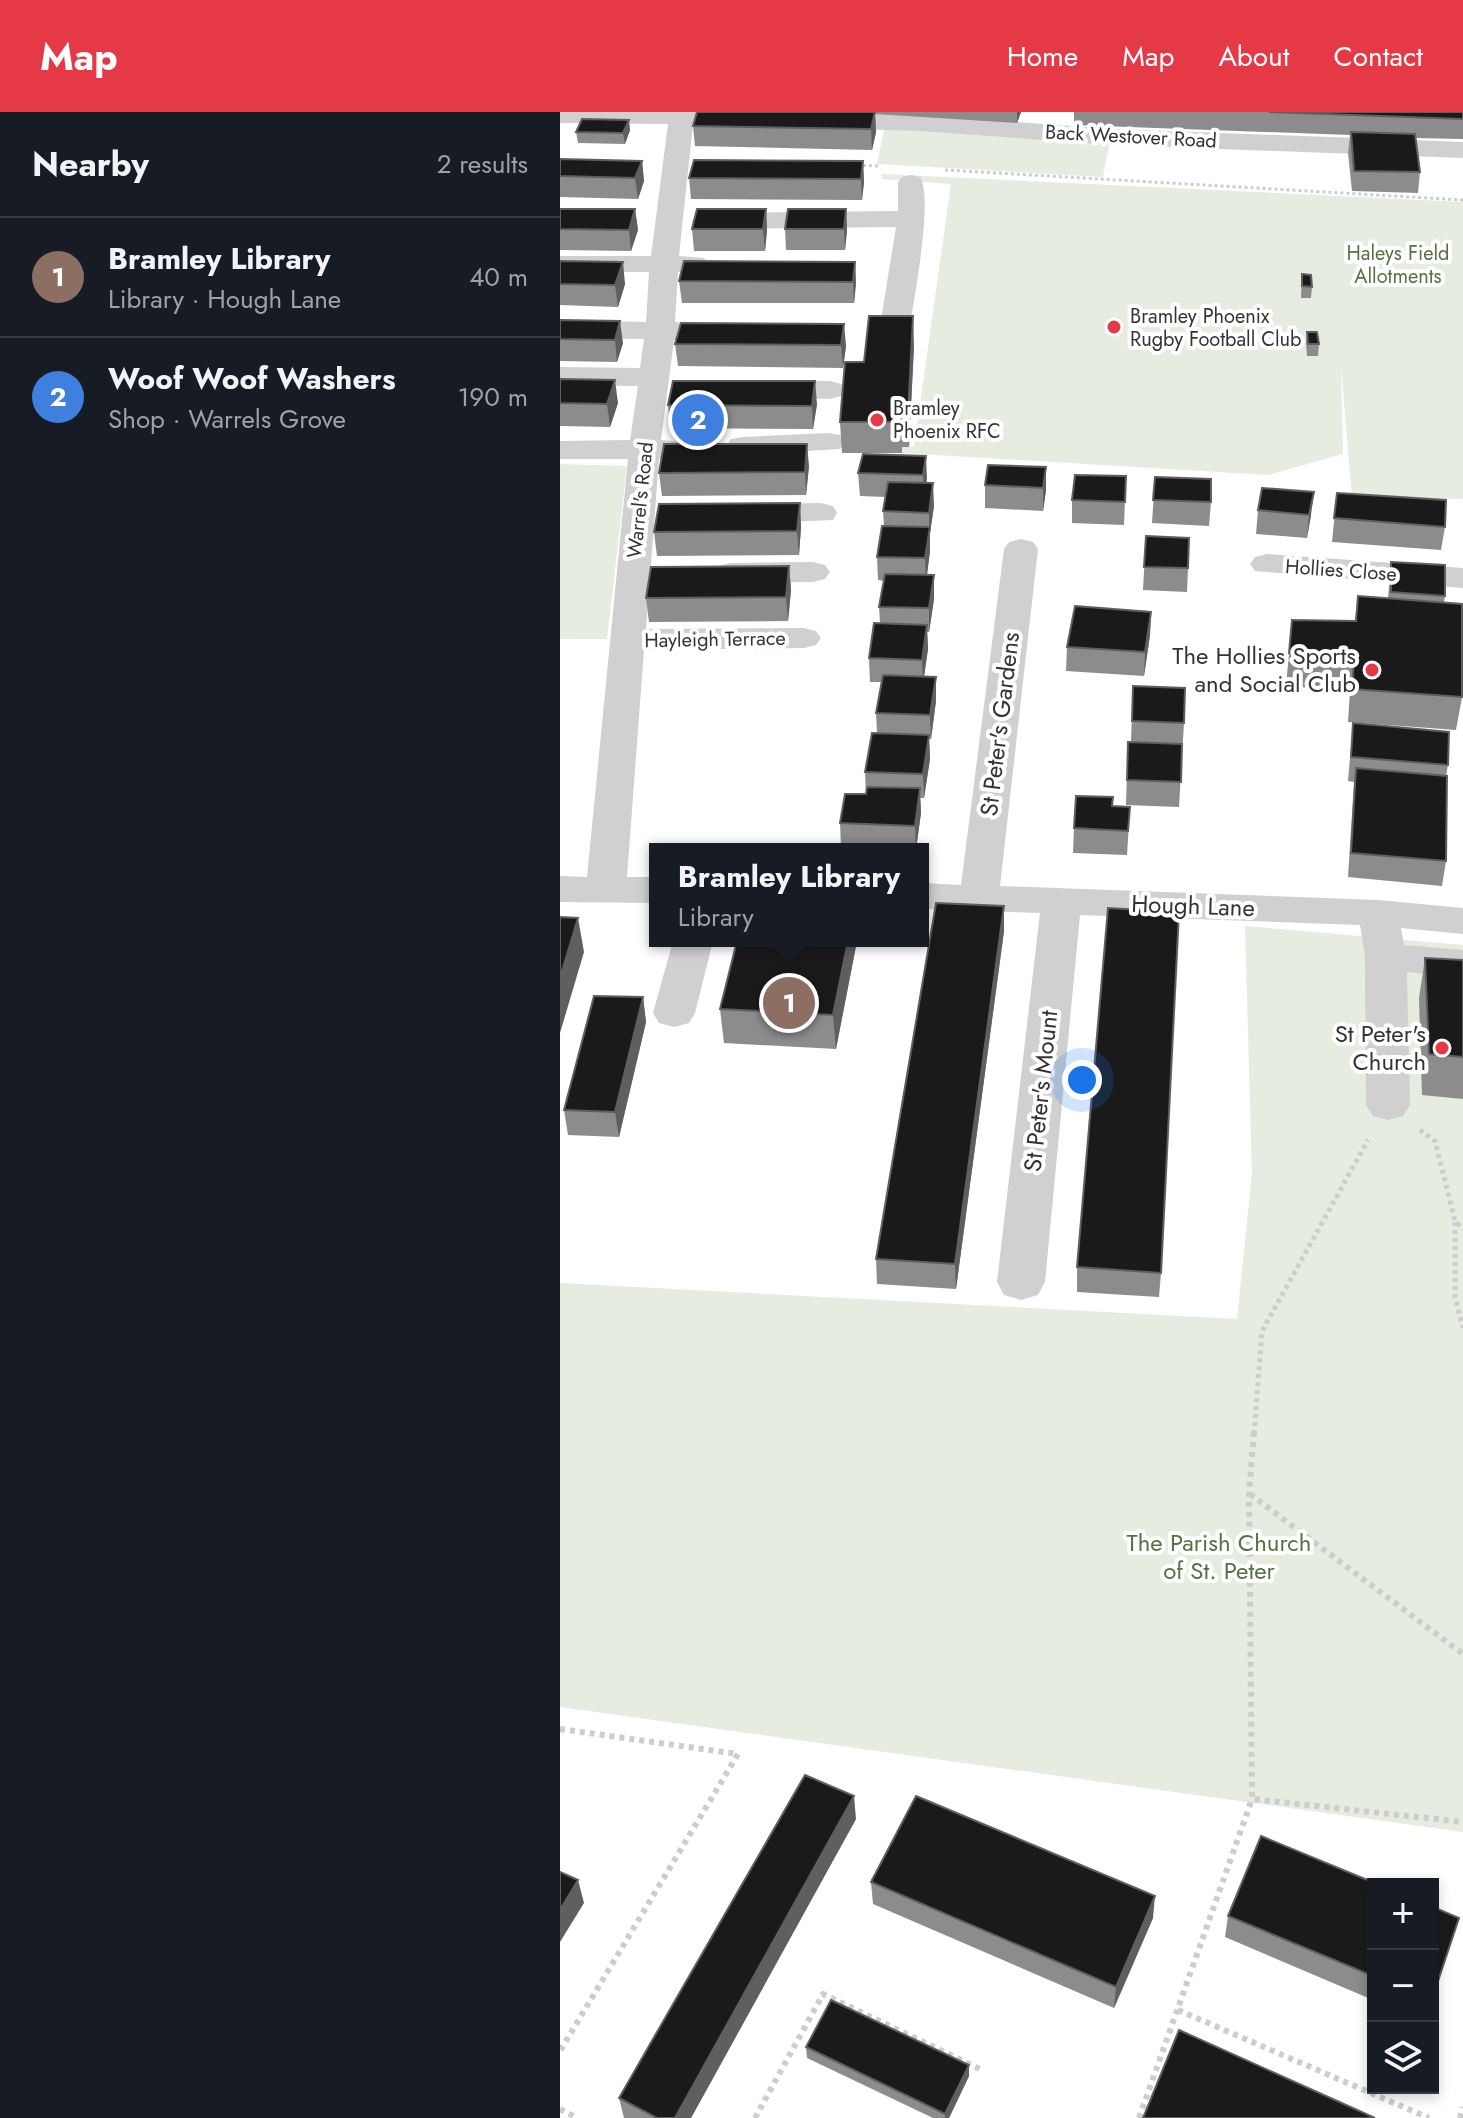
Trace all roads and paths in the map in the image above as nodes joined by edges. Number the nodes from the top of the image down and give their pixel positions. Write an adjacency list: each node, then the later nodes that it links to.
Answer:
1 (560, 115): 2 (street, Back Westover Road)
2 (681, 115): 3 (street, Back Westover Road); 11 (street, Warrel's Road)
3 (1047, 122): 4 (street, Back Westover Road)
4 (1463, 150)
5 (856, 165): 6 (path)
6 (888, 167)
7 (936, 170): 9 (path)
8 (911, 183): 10 (street)
9 (1463, 200)
10 (900, 219): 11 (street); 18 (street)
11 (654, 222): 13 (street, Warrel's Road)
12 (560, 264): 13 (street)
13 (664, 264): 14 (street); 17 (street, Warrel's Road)
14 (727, 264)
15 (560, 329): 17 (street)
16 (720, 330): 17 (street)
17 (660, 331): 20 (street, Warrel's Road)
18 (894, 332)
19 (560, 376): 20 (street)
20 (663, 386): 25 (street, Warrel's Road)
21 (727, 390): 22 (street)
22 (830, 390)
23 (829, 442): 25 (street)
24 (560, 450): 25 (street)
25 (644, 451): 31 (street, Warrel's Road)
26 (821, 513): 27 (street)
27 (714, 514)
28 (1021, 549): 39 (street, St Peter's Gardens)
29 (1267, 564): 32 (street, Hollies Close)
30 (813, 572): 31 (street)
31 (662, 574): 34 (street, Warrel's Road)
32 (1463, 578)
33 (804, 638): 34 (street, Hayleigh Terrace)
34 (626, 640): 36 (street, Warrel's Road)
35 (560, 889): 36 (street)
36 (606, 889): 37 (street)
37 (649, 890)
38 (929, 896): 39 (street, Hough Lane)
39 (979, 898): 40 (street, Hough Lane)
40 (1061, 900): 41 (street, Hough Lane); 50 (street, St Peter's Mount)
41 (1378, 913): 42 (street, Hough Lane); 44 (street)
42 (1463, 921)
43 (691, 947): 46 (street)
44 (1386, 957): 45 (street); 47 (street)
45 (1463, 964)
46 (674, 1013)
47 (1388, 1105): 48 (path); 52 (path)
48 (1455, 1221): 49 (path); 51 (path)
49 (1463, 1229)
50 (1021, 1282)
51 (1463, 1328)
52 (1249, 1493): 53 (path); 55 (path)
53 (1463, 1654)
54 (560, 1729): 58 (path)
55 (1252, 1799): 56 (path); 57 (path)
56 (1463, 1822)
57 (1178, 2010): 64 (path); 65 (path)
58 (560, 2051)
59 (982, 2070): 63 (path)
60 (1463, 2107): 66 (path)
61 (560, 2109): 62 (path)
62 (577, 2118)
63 (755, 2118)
64 (1139, 2118)
65 (1429, 2118)
66 (1460, 2118)

